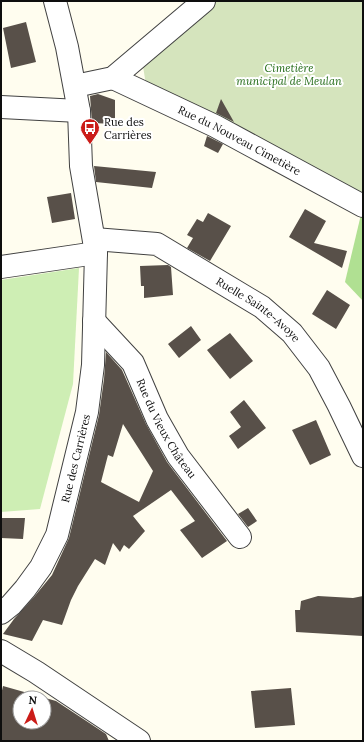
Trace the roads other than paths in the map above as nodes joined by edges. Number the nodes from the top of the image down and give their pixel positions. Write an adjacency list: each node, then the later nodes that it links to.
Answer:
1 (54, 1): 4 (street, Rue des Carrières)
2 (68, 1): 4 (street)
3 (204, 1): 5 (street)
4 (67, 47): 6 (street, Rue des Carrières)
5 (113, 78): 6 (street); 9 (street, Rue du Nouveau Cimetière)
6 (75, 86): 8 (street, Rue des Carrières)
7 (1, 107): 8 (street)
8 (79, 111): 10 (street, Rue des Carrières)
9 (363, 206)
10 (95, 246): 11 (street, Ruelle Sainte-Avoye); 12 (street, Rue des Carrières); 13 (street, Ruelle Sainte-Avoye)
11 (1, 267)
12 (94, 321): 14 (street, Rue du Vieux Château); 15 (street, Rue des Carrières)
13 (363, 456)
14 (240, 537)
15 (1, 613)
16 (1, 651): 17 (street)
17 (139, 741)

